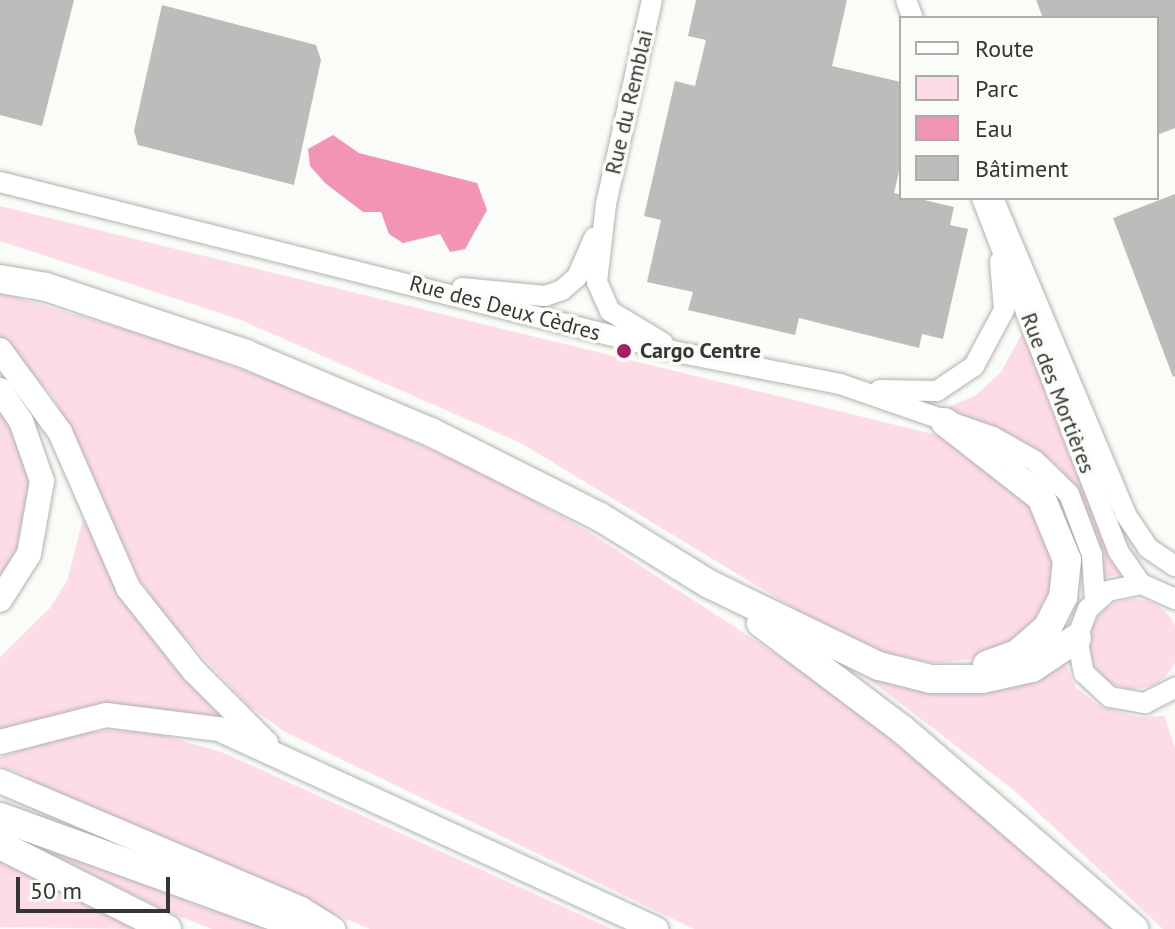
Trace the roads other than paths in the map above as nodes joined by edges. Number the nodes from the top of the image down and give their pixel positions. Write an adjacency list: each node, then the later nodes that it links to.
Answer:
1 (652, 0): 5 (street, Rue du Remblai)
2 (0, 182): 10 (street, Rue des Deux Cèdres)
3 (983, 200): 6 (street, Rue des Mortières)
4 (994, 200): 16 (street, Rue des Mortières)
5 (606, 204): 10 (street, Rue du Remblai); 12 (street, Rue du Remblai)
6 (997, 241): 13 (street); 18 (street, Rue des Mortières)
7 (0, 263): 9 (street)
8 (0, 279): 9 (main road)
9 (46, 287): 17 (main road)
10 (429, 288): 12 (street, Rue des Deux Cèdres)
11 (0, 350): 26 (street)
12 (677, 352): 13 (street, Rue des Deux Cèdres)
13 (840, 384): 15 (street, Rue des Deux Cèdres)
14 (0, 390): 20 (street)
15 (945, 422): 21 (street, Rue des Deux Cèdres); 23 (main road)
16 (1175, 566)
17 (709, 584): 23 (main road); 34 (main road)
18 (1141, 584): 19 (street); 21 (street)
19 (1175, 599)
20 (0, 600)
21 (1095, 601): 22 (street)
22 (1077, 638): 23 (main road); 24 (street)
23 (931, 679)
24 (1175, 688)
25 (0, 742): 26 (street)
26 (276, 753): 33 (street)
27 (0, 781): 32 (street)
28 (0, 817): 31 (main road)
29 (0, 845): 30 (main road)
30 (167, 929)
31 (309, 929)
32 (333, 929)
33 (656, 929)
34 (1134, 929)

